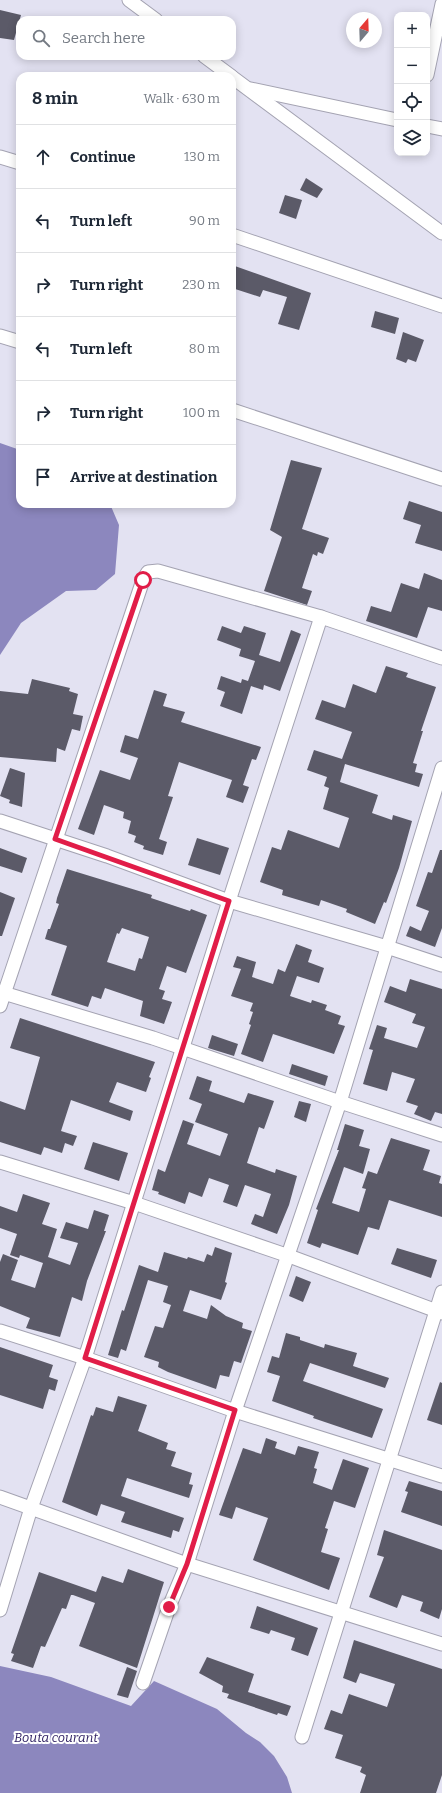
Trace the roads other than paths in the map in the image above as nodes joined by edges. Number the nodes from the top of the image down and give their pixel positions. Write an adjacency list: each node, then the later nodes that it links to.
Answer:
1 (129, 0): 3 (street)
2 (442, 4): 5 (street)
3 (151, 16)
4 (209, 60): 6 (street)
5 (430, 62)
6 (226, 72)
7 (236, 80): 8 (street)
8 (247, 88): 9 (street); 14 (street)
9 (394, 119)
10 (430, 127): 11 (street)
11 (442, 129)
12 (0, 157): 13 (street)
13 (16, 162)
14 (442, 233)
15 (236, 236): 16 (street)
16 (442, 306)
17 (0, 336): 18 (street)
18 (16, 341)
19 (236, 411): 20 (street)
20 (442, 479)
21 (321, 617): 22 (street); 25 (street); 26 (street)
22 (442, 658)
23 (442, 768): 27 (street)
24 (0, 821): 25 (street)
25 (55, 839): 26 (street); 29 (street)
26 (229, 901): 27 (street); 31 (street)
27 (387, 947): 28 (street); 32 (street)
28 (442, 965)
29 (2, 993): 30 (street); 31 (street)
30 (0, 1006)
31 (182, 1048): 32 (street); 35 (street)
32 (340, 1102): 33 (street); 36 (street)
33 (442, 1135)
34 (0, 1162): 35 (street)
35 (134, 1203): 36 (street); 40 (street)
36 (289, 1256): 38 (street); 41 (street)
37 (442, 1292): 38 (street)
38 (439, 1312): 42 (street)
39 (0, 1330): 40 (street)
40 (85, 1358): 41 (street); 45 (street)
41 (235, 1410): 42 (street); 46 (street)
42 (390, 1460): 43 (street); 48 (street)
43 (442, 1476)
44 (0, 1497): 45 (street)
45 (31, 1508): 46 (street); 47 (street)
46 (187, 1564): 48 (street); 50 (street)
47 (0, 1610)
48 (342, 1611): 49 (street); 51 (street)
49 (442, 1644)
50 (143, 1683)
51 (302, 1737)

